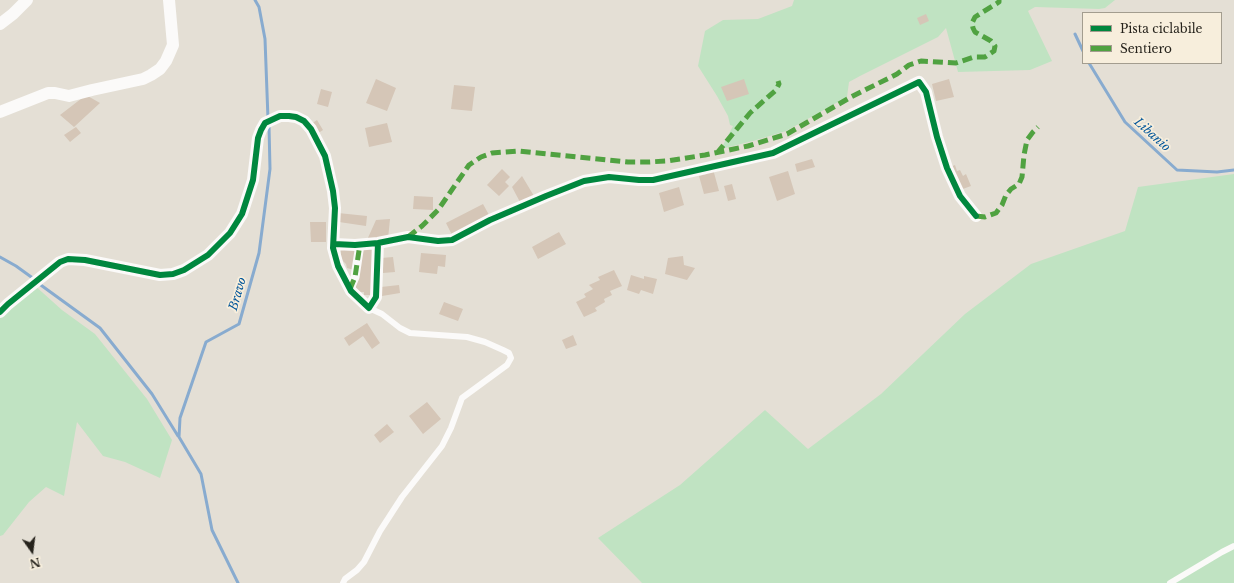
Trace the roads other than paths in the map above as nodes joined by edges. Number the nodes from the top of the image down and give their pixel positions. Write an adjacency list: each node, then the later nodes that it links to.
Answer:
1 (27, 0): 3 (street)
2 (169, 0): 4 (street)
3 (0, 24)
4 (0, 112)
5 (976, 216): 6 (street)
6 (378, 243): 8 (street); 10 (street)
7 (334, 244): 8 (street); 9 (street); 11 (street)
8 (360, 244): 9 (street)
9 (350, 289): 10 (street)
10 (369, 308): 13 (lane)
11 (0, 312)
12 (1234, 546): 14 (lane)
13 (343, 583)
14 (1170, 583)

